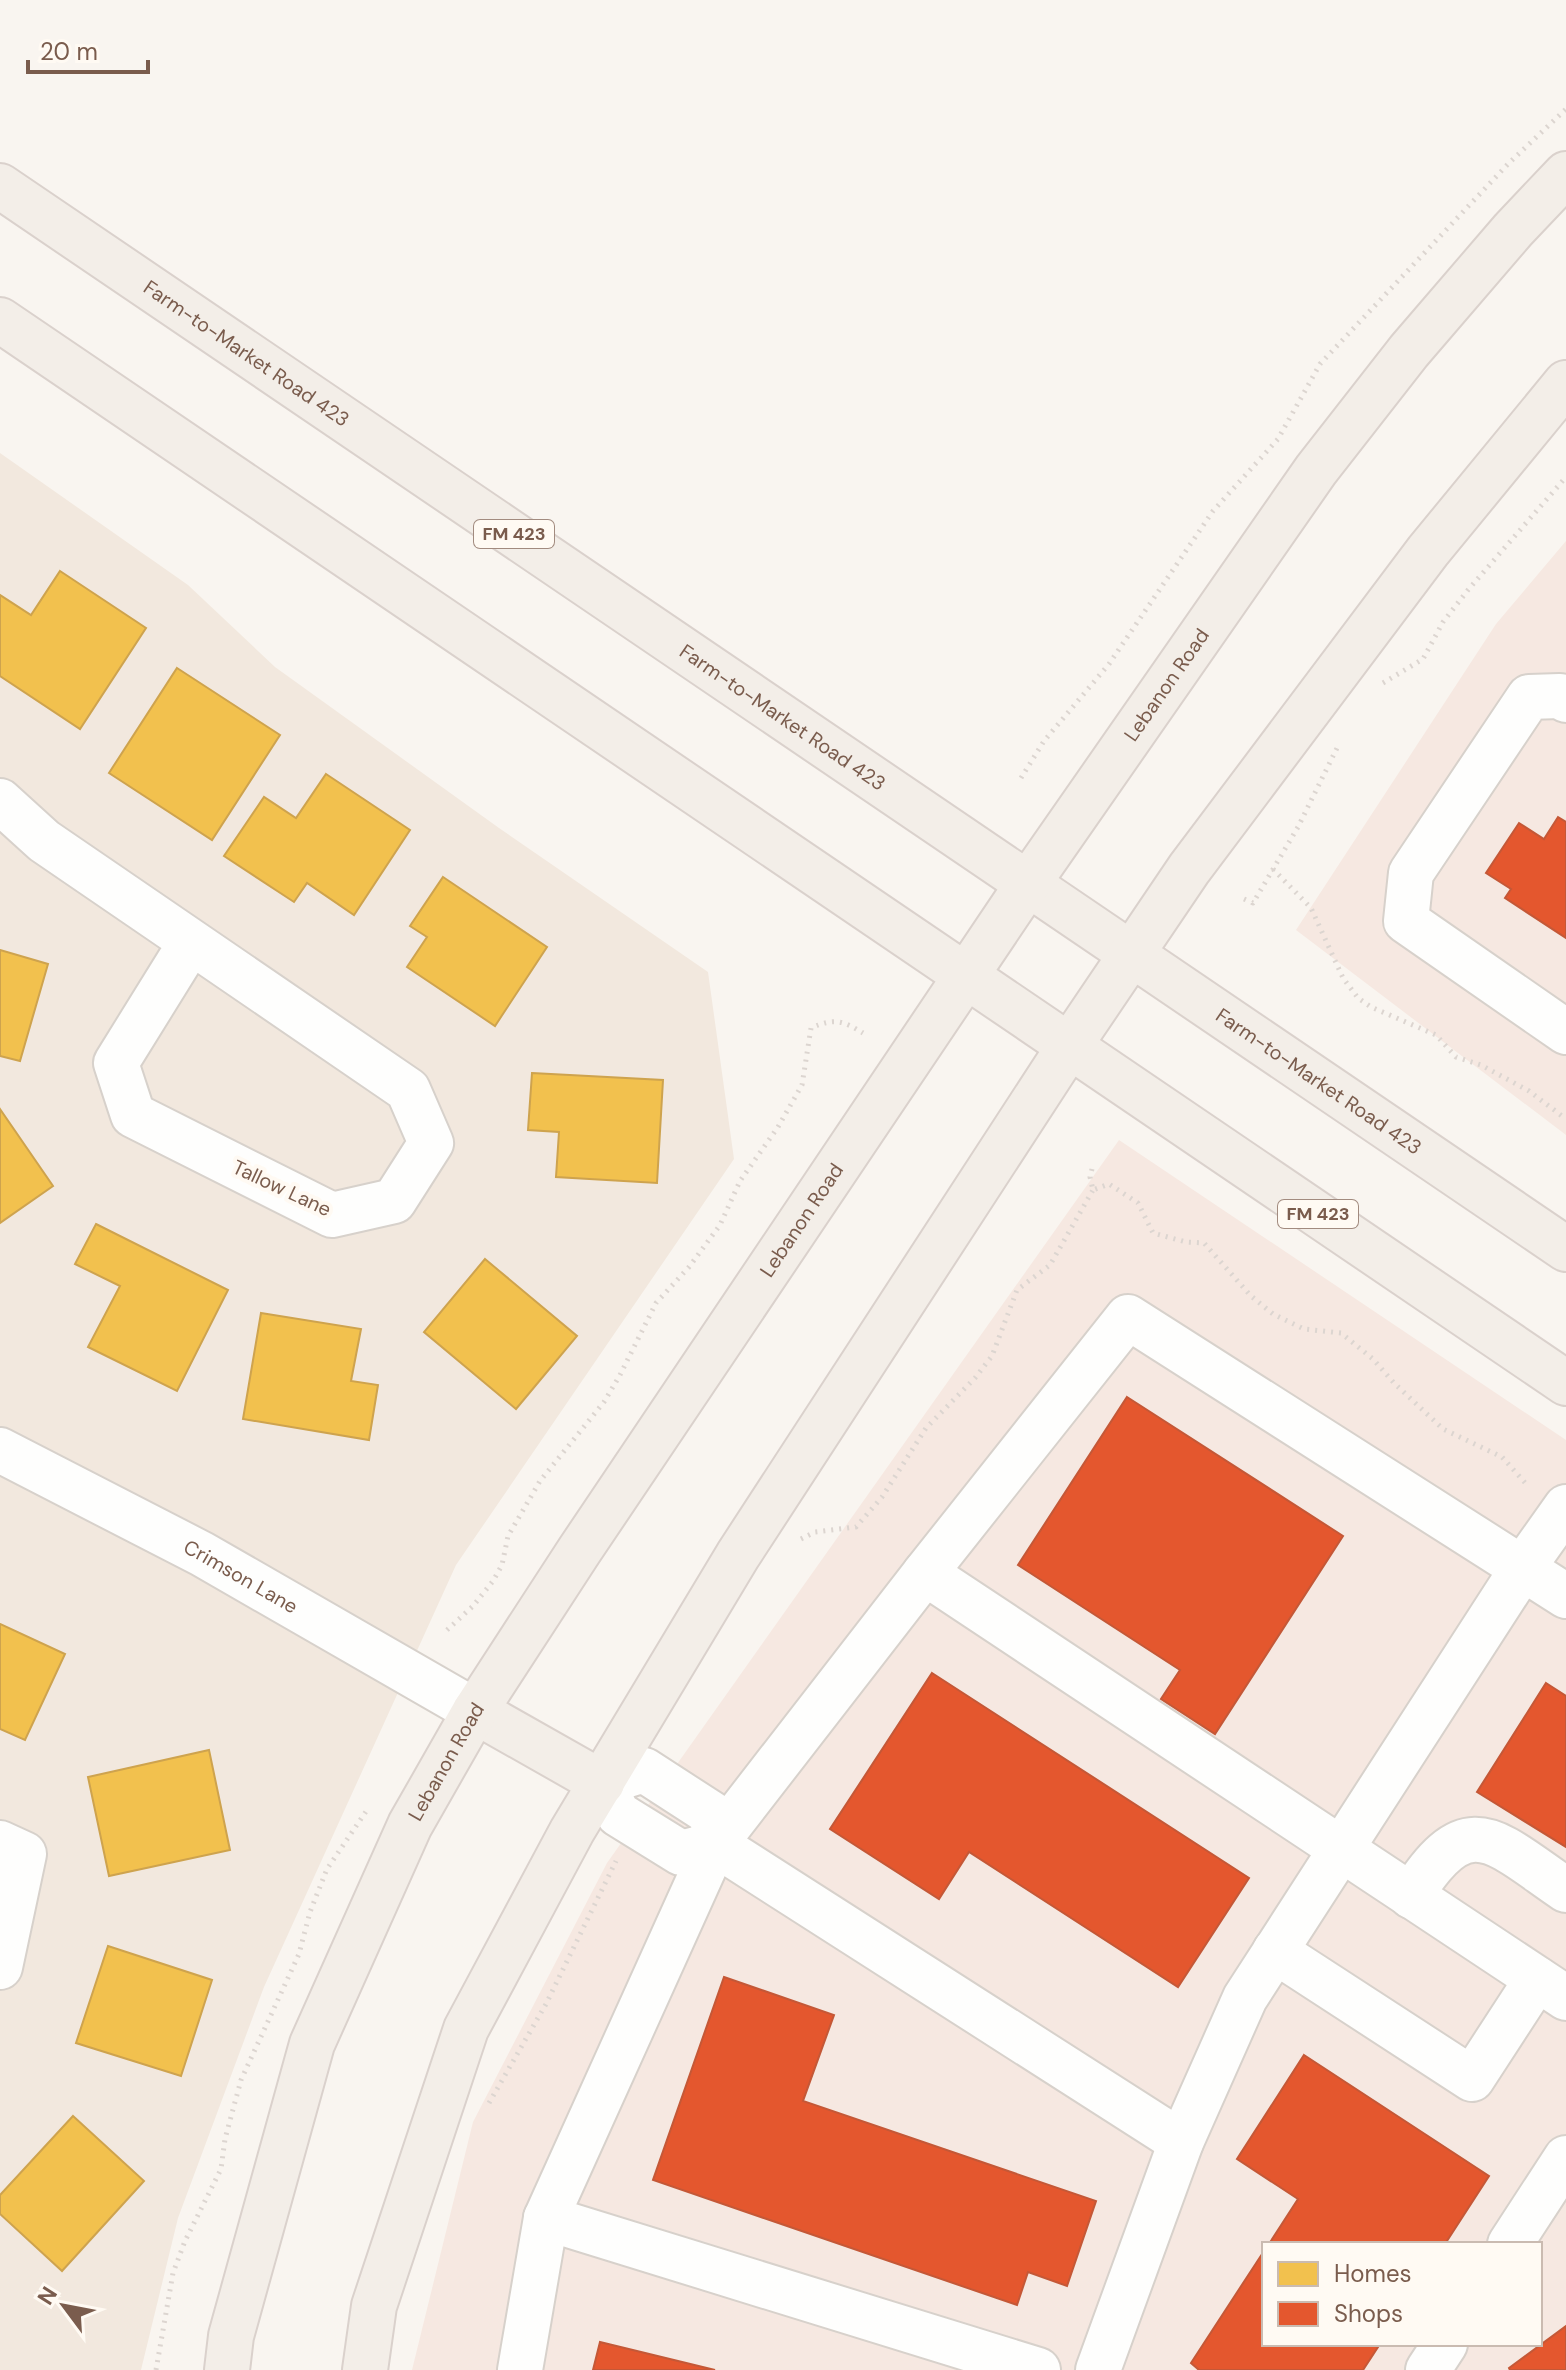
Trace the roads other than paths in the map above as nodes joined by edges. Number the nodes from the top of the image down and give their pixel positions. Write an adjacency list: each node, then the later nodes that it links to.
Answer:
1 (1566, 174): 7 (main road, Lebanon Road)
2 (0, 186): 7 (main road, Farm-to-Market Road 423 / FM 423)
3 (0, 320): 10 (main road, FM 423)
4 (1566, 383): 9 (main road)
5 (1566, 700): 11 (street)
6 (0, 801): 8 (street, Tallow Lane)
7 (1027, 885): 9 (main road, Farm-to-Market Road 423 / FM 423); 10 (main road, Lebanon Road)
8 (191, 942): 8 (street, Tallow Lane)
9 (1131, 952): 12 (main road); 13 (main road, Farm-to-Market Road 423 / FM 423)
10 (965, 977): 12 (main road, FM 423); 20 (main road, Lebanon Road)
11 (1566, 1032)
12 (1070, 1045): 14 (main road, FM 423); 21 (main road)
13 (1566, 1249)
14 (1566, 1383)
15 (0, 1450): 20 (street, Crimson Lane)
16 (1565, 1508): 17 (street)
17 (1522, 1569): 18 (street); 19 (street); 24 (street)
18 (925, 1573): 23 (street); 24 (street)
19 (1566, 1596)
20 (475, 1711): 21 (main road); 35 (main road, Lebanon Road)
21 (602, 1783): 23 (street); 36 (main road)
22 (0, 1843): 28 (street)
23 (715, 1844): 30 (street); 32 (street)
24 (1341, 1849): 26 (street); 27 (street)
25 (1566, 1890): 26 (street)
26 (1411, 1896): 29 (street)
27 (1275, 1951): 29 (street); 30 (street)
28 (0, 1967)
29 (1552, 1989)
30 (1181, 2142): 39 (street)
31 (1566, 2158): 33 (street)
32 (546, 2218): 37 (street); 38 (street)
33 (1511, 2242)
34 (1444, 2346): 40 (street)
35 (227, 2370)
36 (365, 2370)
37 (520, 2370)
38 (1038, 2370)
39 (1098, 2370)
40 (1428, 2370)

